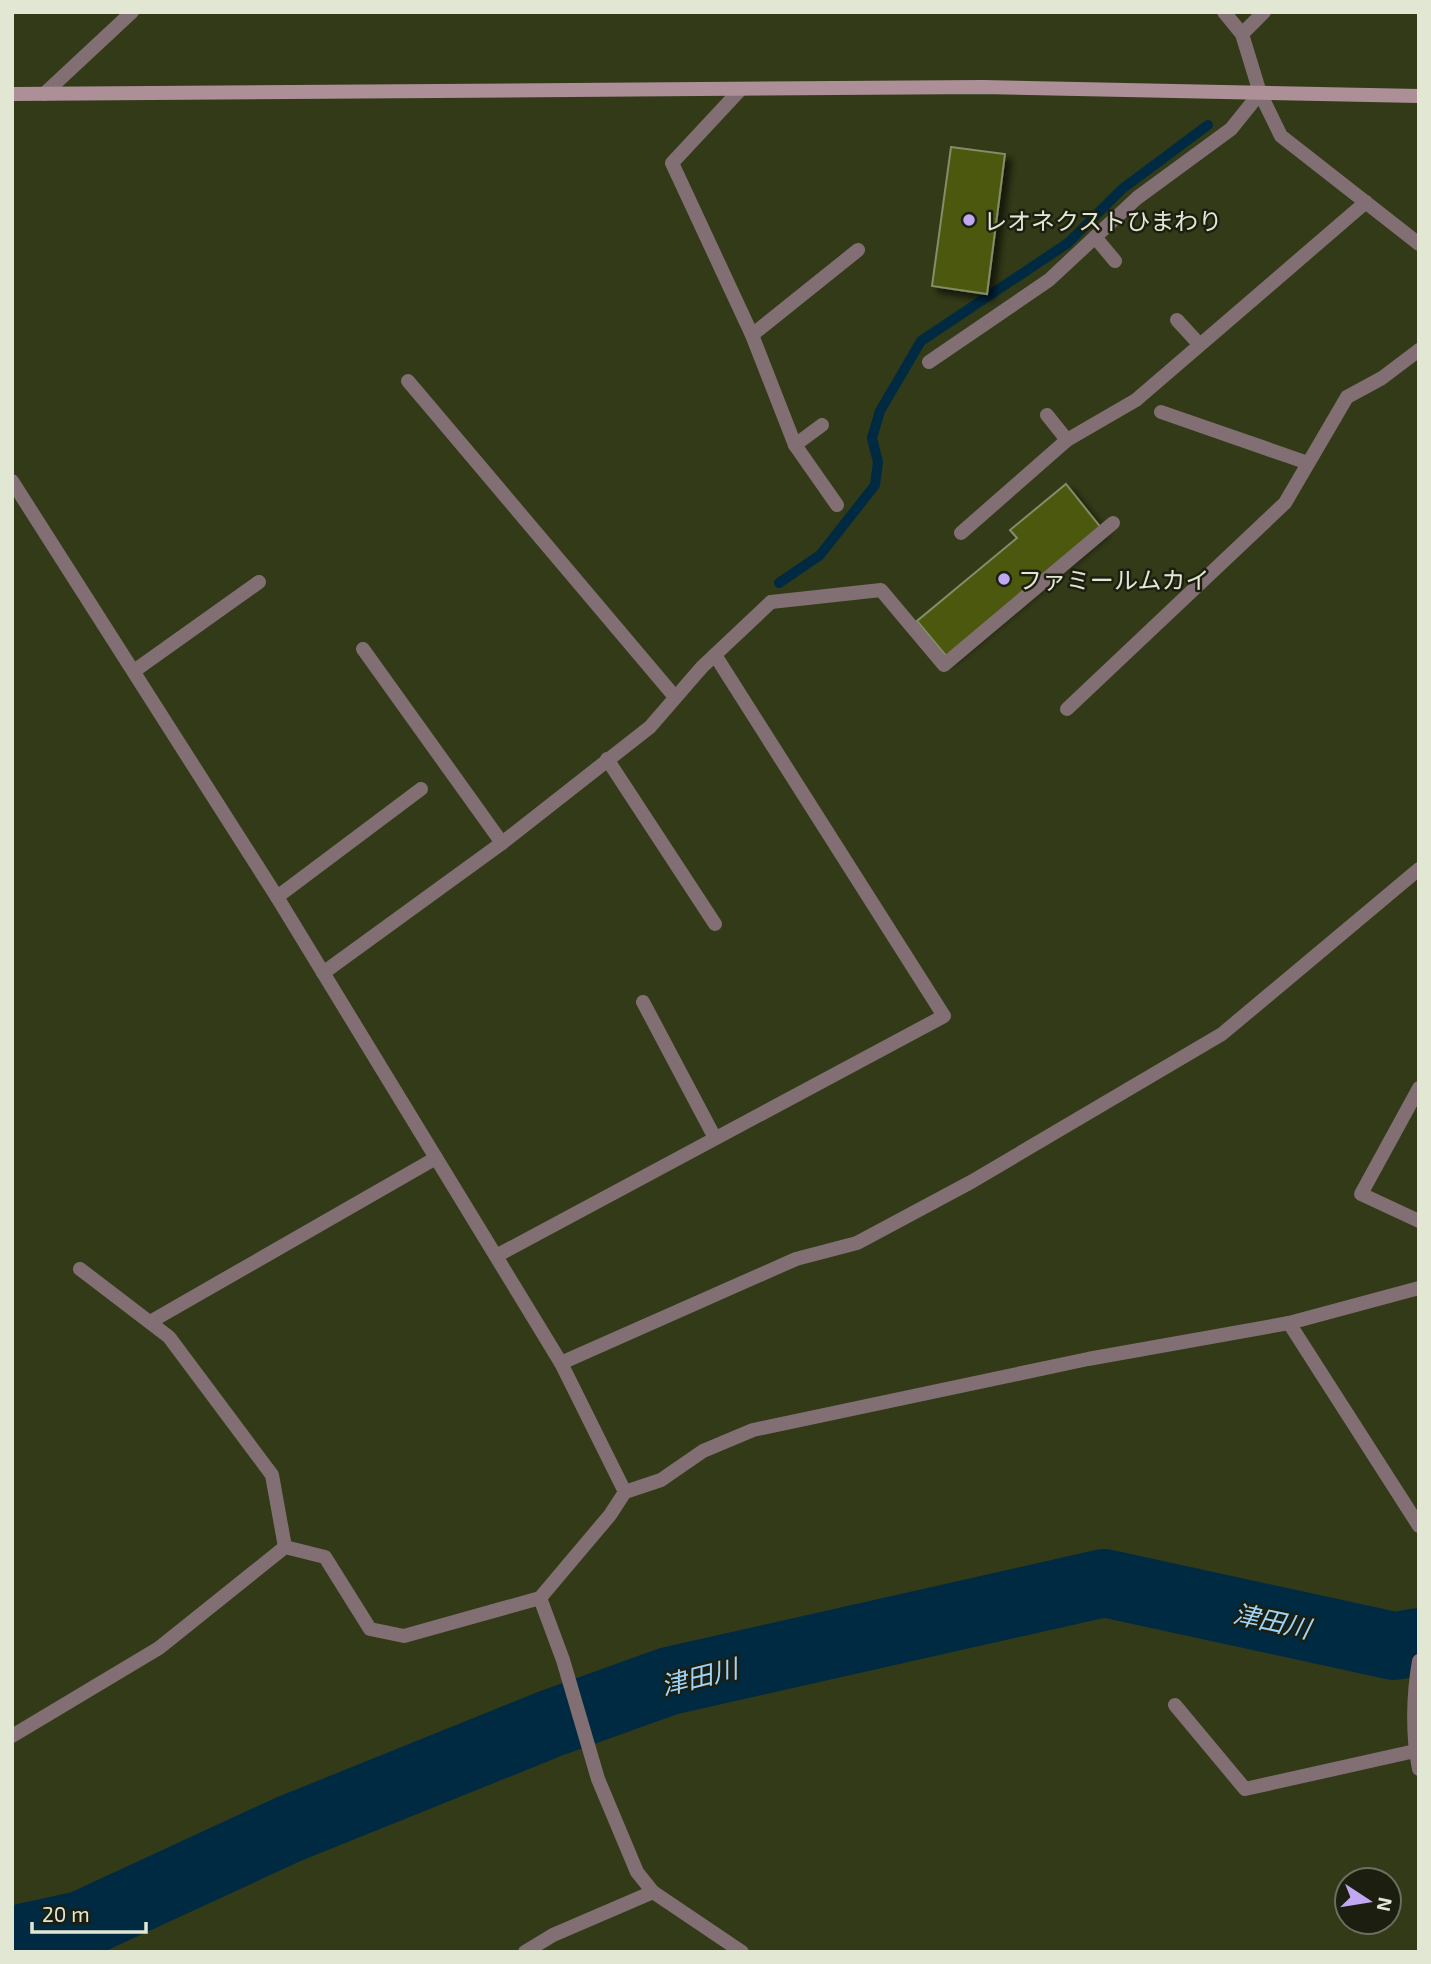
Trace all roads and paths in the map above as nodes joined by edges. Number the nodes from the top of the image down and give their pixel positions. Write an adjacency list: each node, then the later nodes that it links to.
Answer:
1 (132, 12): 8 (street)
2 (1224, 12): 4 (street)
3 (1264, 12): 4 (street)
4 (1242, 34): 6 (street)
5 (741, 89): 6 (street); 8 (street); 16 (street)
6 (1259, 93): 9 (street); 10 (street); 11 (street)
7 (12, 94): 8 (street)
8 (44, 94)
9 (1419, 96)
10 (1366, 202): 12 (street); 17 (street)
11 (1095, 237): 14 (street); 19 (street)
12 (1419, 243)
13 (858, 250): 16 (street)
14 (1115, 261)
15 (1177, 320): 17 (street)
16 (752, 335): 25 (street)
17 (1199, 344): 24 (street)
18 (1419, 350): 26 (street)
19 (929, 362)
20 (408, 381): 35 (street)
21 (1161, 412): 26 (street)
22 (1047, 415): 24 (street)
23 (822, 425): 25 (street)
24 (1067, 440): 30 (street)
25 (795, 445): 28 (street)
26 (1308, 463): 36 (street)
27 (12, 481): 34 (street)
28 (837, 505)
29 (1113, 523): 33 (street)
30 (961, 533)
31 (259, 582): 34 (street)
32 (363, 649): 39 (street)
33 (715, 655): 35 (street); 46 (street)
34 (134, 671): 41 (street)
35 (675, 697): 37 (street)
36 (1067, 709)
37 (607, 759): 39 (street); 42 (street)
38 (421, 789): 41 (street)
39 (502, 843): 43 (street)
40 (1419, 869): 54 (street)
41 (277, 897): 43 (street)
42 (715, 924)
43 (323, 972): 47 (street)
44 (643, 1002): 46 (street)
45 (1419, 1088): 48 (street)
46 (715, 1138): 49 (street)
47 (436, 1158): 49 (street); 52 (street)
48 (1419, 1221)
49 (496, 1256): 54 (street)
50 (80, 1269): 52 (street)
51 (1419, 1287): 53 (street)
52 (150, 1322): 57 (street)
53 (1289, 1323): 55 (street); 56 (street)
54 (561, 1363): 55 (street)
55 (625, 1492): 58 (street)
56 (1419, 1526)
57 (285, 1547): 58 (street); 61 (street)
58 (540, 1598): 64 (street)
59 (1419, 1661): 62 (street)
60 (1174, 1704): 62 (street)
61 (12, 1737)
62 (1415, 1751): 63 (street)
63 (1419, 1769)
64 (653, 1892): 65 (street); 66 (street)
65 (525, 1952)
66 (742, 1952)

